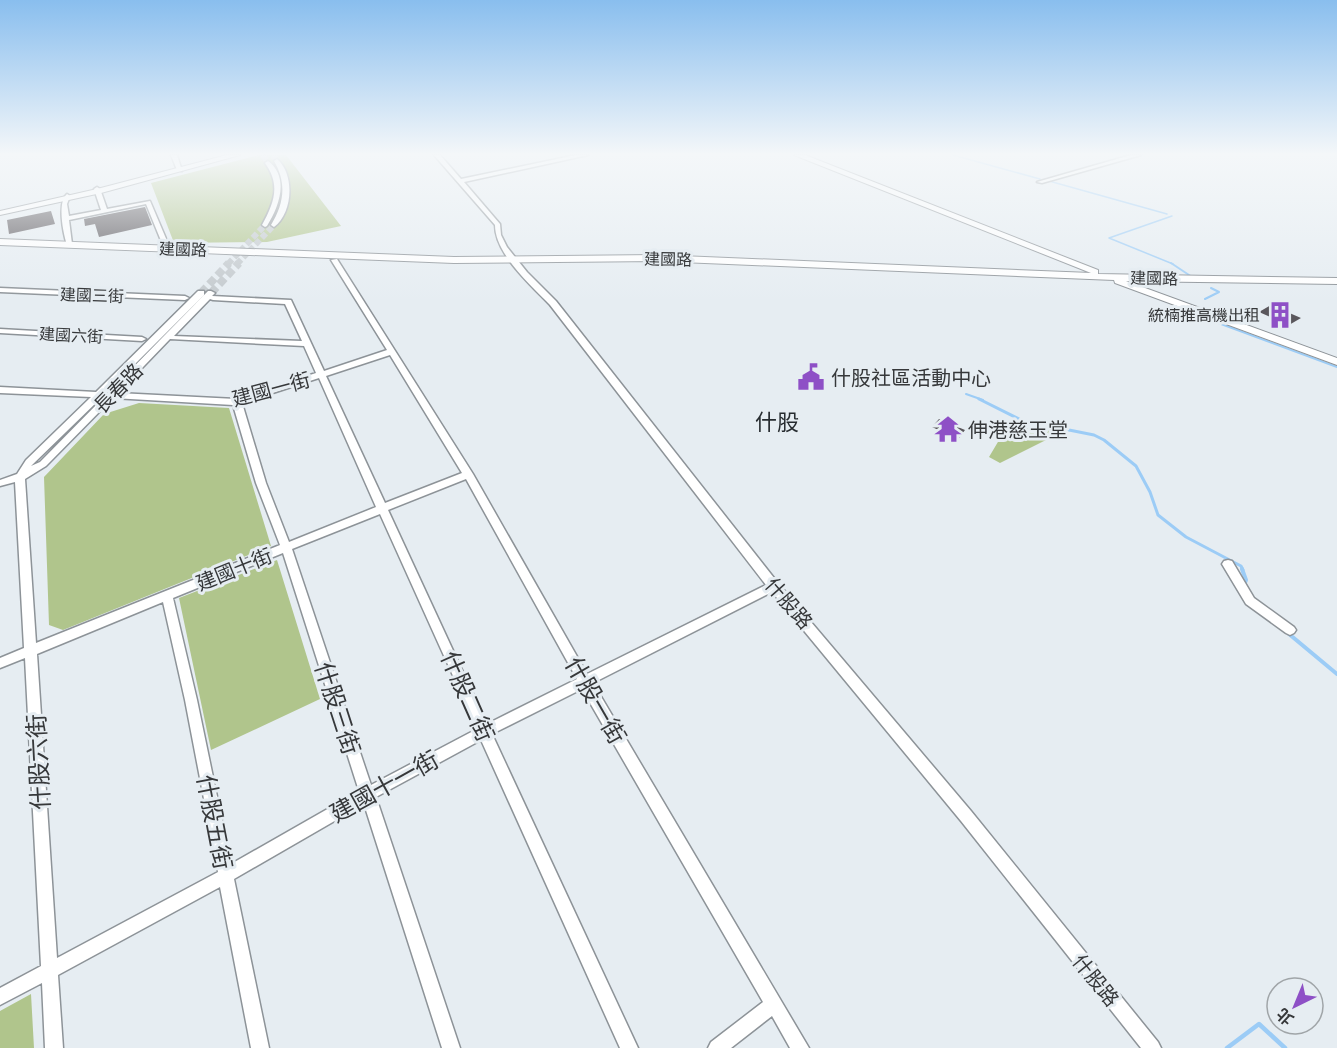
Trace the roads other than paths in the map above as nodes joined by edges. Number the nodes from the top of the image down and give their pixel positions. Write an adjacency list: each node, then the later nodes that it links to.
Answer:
1 (37, 204): 12 (main road)
2 (64, 204): 13 (street)
3 (102, 204): 11 (street)
4 (139, 204): 11 (street)
5 (149, 204): 19 (street)
6 (275, 204): 14 (street)
7 (284, 204): 15 (street)
8 (480, 204): 21 (street, 什股路)
9 (922, 204): 23 (main road)
10 (941, 204): 24 (main road)
11 (105, 211): 13 (street)
12 (0, 212)
13 (66, 219): 17 (street)
14 (265, 225)
15 (274, 225)
16 (0, 242): 17 (main road, 建國路)
17 (69, 244): 19 (main road, 建國路)
18 (0, 246): 20 (main road, 建國路)
19 (167, 248): 21 (main road, 建國路)
20 (335, 260): 21 (main road, 建國路); 36 (street)
21 (516, 262): 22 (main road, 建國路); 50 (street, 什股路)
22 (849, 269): 23 (main road, 建國路); 26 (main road, 建國路)
23 (1107, 277): 24 (main road, 建國路); 26 (main road)
24 (1131, 278): 25 (main road, 建國路); 27 (main road)
25 (1337, 281)
26 (1122, 282): 27 (main road, 建國路); 38 (main road)
27 (1146, 284): 28 (main road, 建國路); 37 (main road)
28 (1337, 286)
29 (0, 290): 31 (street, 建國三街)
30 (201, 293): 41 (street, 長春路)
31 (185, 298)
32 (0, 331): 34 (street, 建國六街)
33 (173, 338): 35 (street)
34 (142, 339)
35 (307, 344): 39 (street, 什股二街); 42 (street, 長春路)
36 (393, 351): 39 (street, 建國一街); 44 (street, 什股一街)
37 (1337, 353)
38 (1337, 362)
39 (321, 375): 43 (street, 建國一街); 47 (street, 什股二街)
40 (0, 390): 41 (street, 建國一街)
41 (97, 395): 42 (street, 建國一街); 45 (street, 長春路)
42 (110, 396): 43 (street, 建國一街); 45 (street, 長春路)
43 (237, 402): 48 (street, 什股三街)
44 (468, 474): 47 (street, 建國十街); 55 (street, 什股一街)
45 (20, 477): 46 (street, 長春路); 53 (street, 什股六街)
46 (0, 483)
47 (382, 507): 48 (street, 建國十街); 56 (street, 什股二街)
48 (286, 547): 51 (street, 建國十街); 57 (street, 什股三街)
49 (1228, 564): 52 (street)
50 (774, 586): 55 (street, 建國十一街); 68 (street, 什股路)
51 (167, 596): 53 (street, 建國十街); 58 (street, 什股五街)
52 (1290, 630)
53 (32, 650): 54 (street, 建國十街); 59 (street, 什股六街)
54 (0, 663)
55 (585, 681): 56 (street, 建國十一街); 61 (street, 什股一街)
56 (484, 732): 57 (street, 建國十一街); 65 (street, 什股二街)
57 (366, 795): 58 (street, 建國十一街); 64 (street, 什股三街)
58 (225, 876): 59 (street, 建國十一街); 63 (street, 什股五街)
59 (50, 970): 60 (street, 建國十一街); 62 (street, 什股六街)
60 (0, 997)
61 (774, 1004): 66 (street); 67 (street, 什股一街)
62 (54, 1048)
63 (260, 1048)
64 (451, 1048)
65 (629, 1048)
66 (717, 1048)
67 (800, 1048)
68 (1152, 1048)

